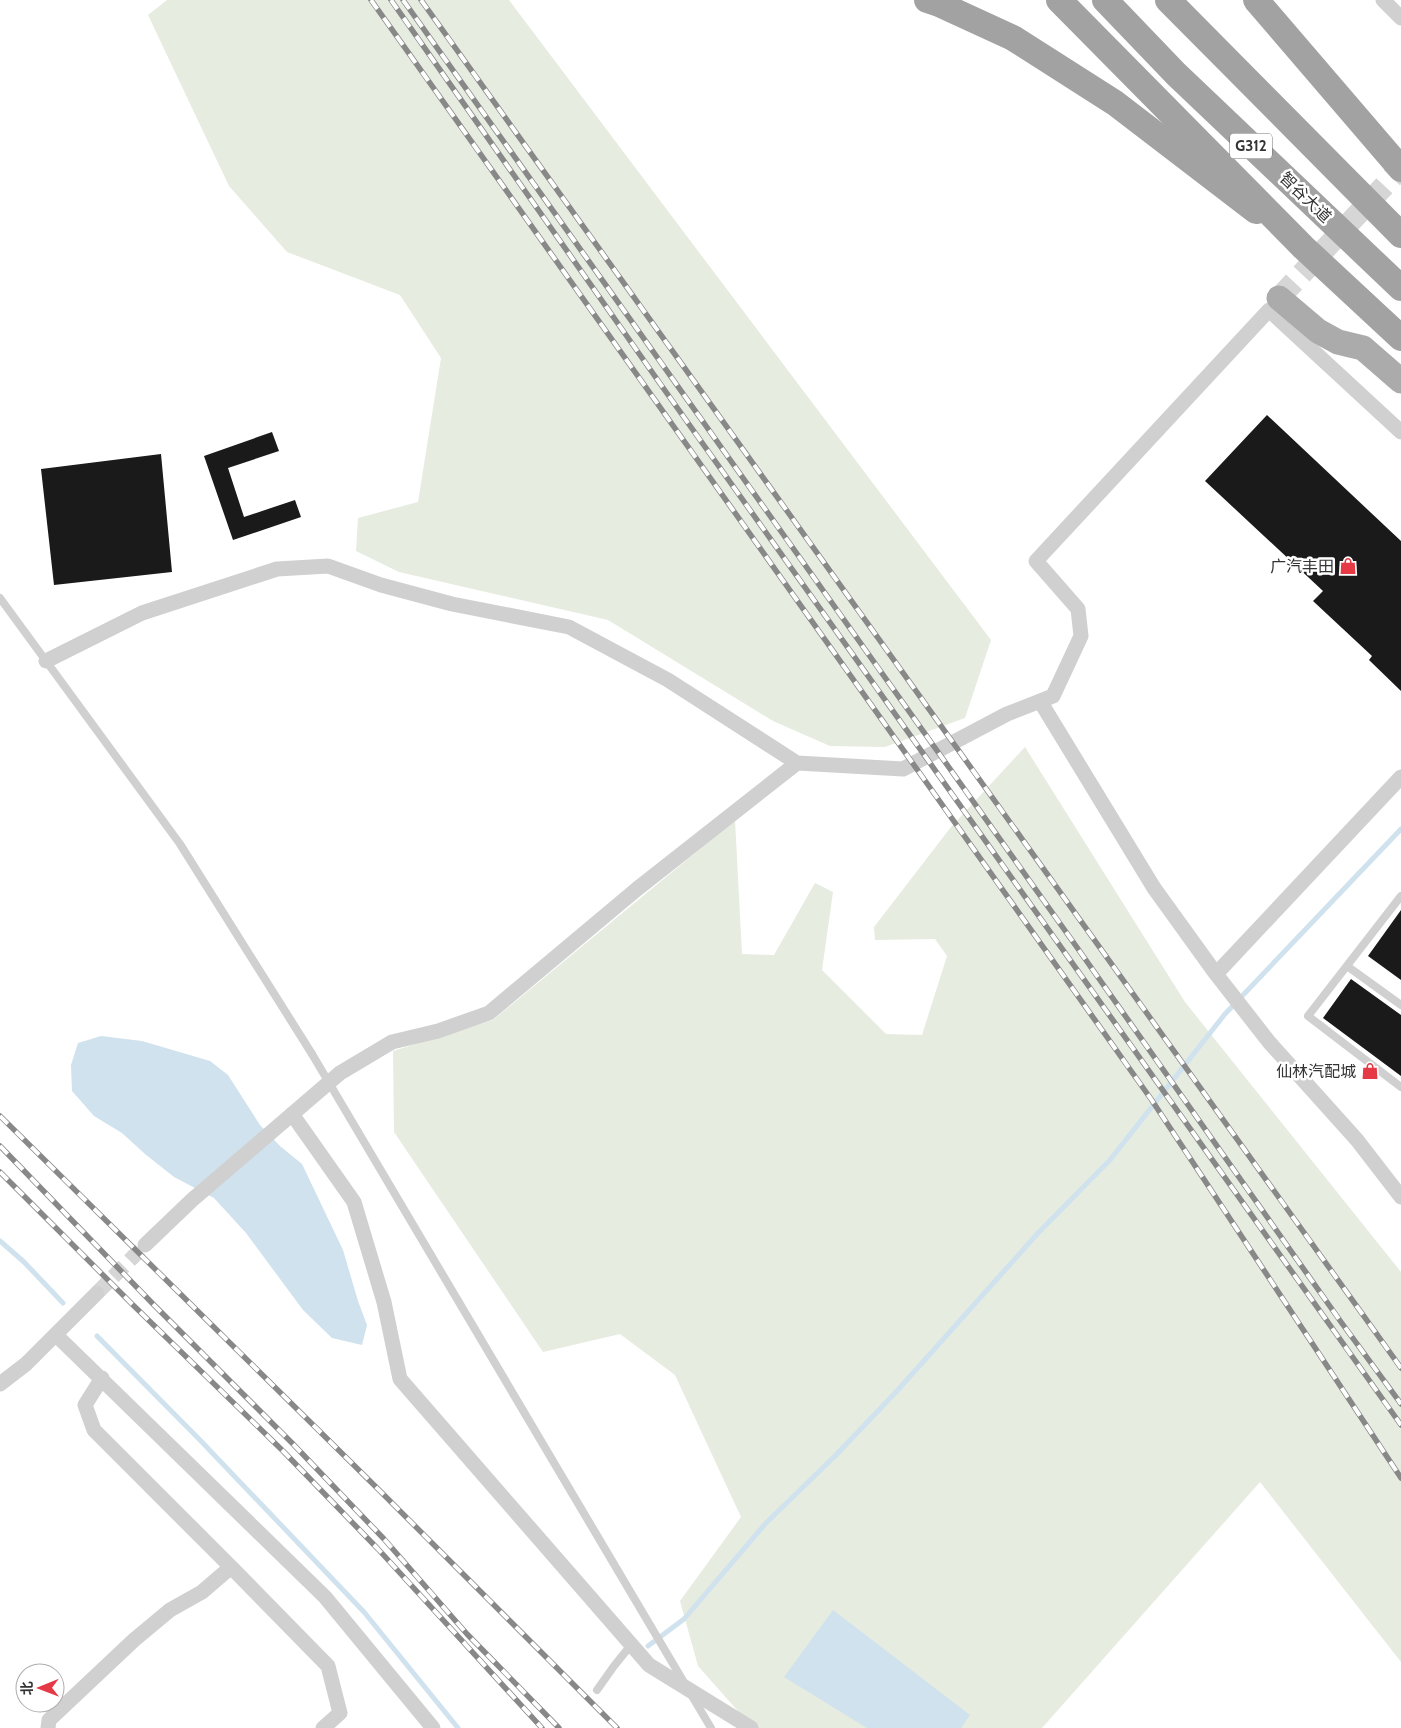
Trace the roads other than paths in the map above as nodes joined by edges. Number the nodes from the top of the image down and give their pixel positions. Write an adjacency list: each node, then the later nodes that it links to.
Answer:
1 (927, 0): 12 (highway, bridge)
2 (1059, 0): 12 (highway, bridge)
3 (1105, 0): 13 (highway, 智谷大道 / G312, bridge)
4 (1168, 0): 11 (highway, G312, bridge)
5 (1256, 0): 9 (highway, bridge)
6 (1265, 0): 9 (highway, bridge)
7 (1383, 0): 8 (street)
8 (1401, 18)
9 (1293, 43): 10 (highway, bridge)
10 (1401, 169)
11 (1401, 235)
12 (1303, 247): 15 (highway, bridge)
13 (1401, 288)
14 (1274, 304): 16 (main road); 17 (street); 20 (street)
15 (1401, 338)
16 (1401, 381)
17 (1401, 432)
18 (0, 598): 19 (lane)
19 (46, 661): 21 (street); 43 (lane, bridge)
20 (1040, 701): 21 (street); 27 (street)
21 (797, 763): 30 (street)
22 (1401, 777): 27 (street)
23 (1401, 896): 24 (lane)
24 (1393, 906): 25 (lane); 26 (lane)
25 (1401, 912)
26 (1347, 966): 28 (lane); 29 (lane)
27 (1216, 974): 31 (street)
28 (1401, 1005)
29 (1401, 1087)
30 (292, 1114): 32 (street); 38 (street)
31 (1400, 1193)
32 (145, 1245)
33 (97, 1293): 34 (street)
34 (56, 1335): 35 (street); 36 (street)
35 (102, 1378): 37 (street); 42 (street)
36 (0, 1384)
37 (231, 1567): 40 (street); 41 (street)
38 (631, 1645): 39 (lane); 44 (street)
39 (597, 1690)
40 (48, 1728)
41 (323, 1728)
42 (434, 1728)
43 (712, 1728)
44 (751, 1728)

